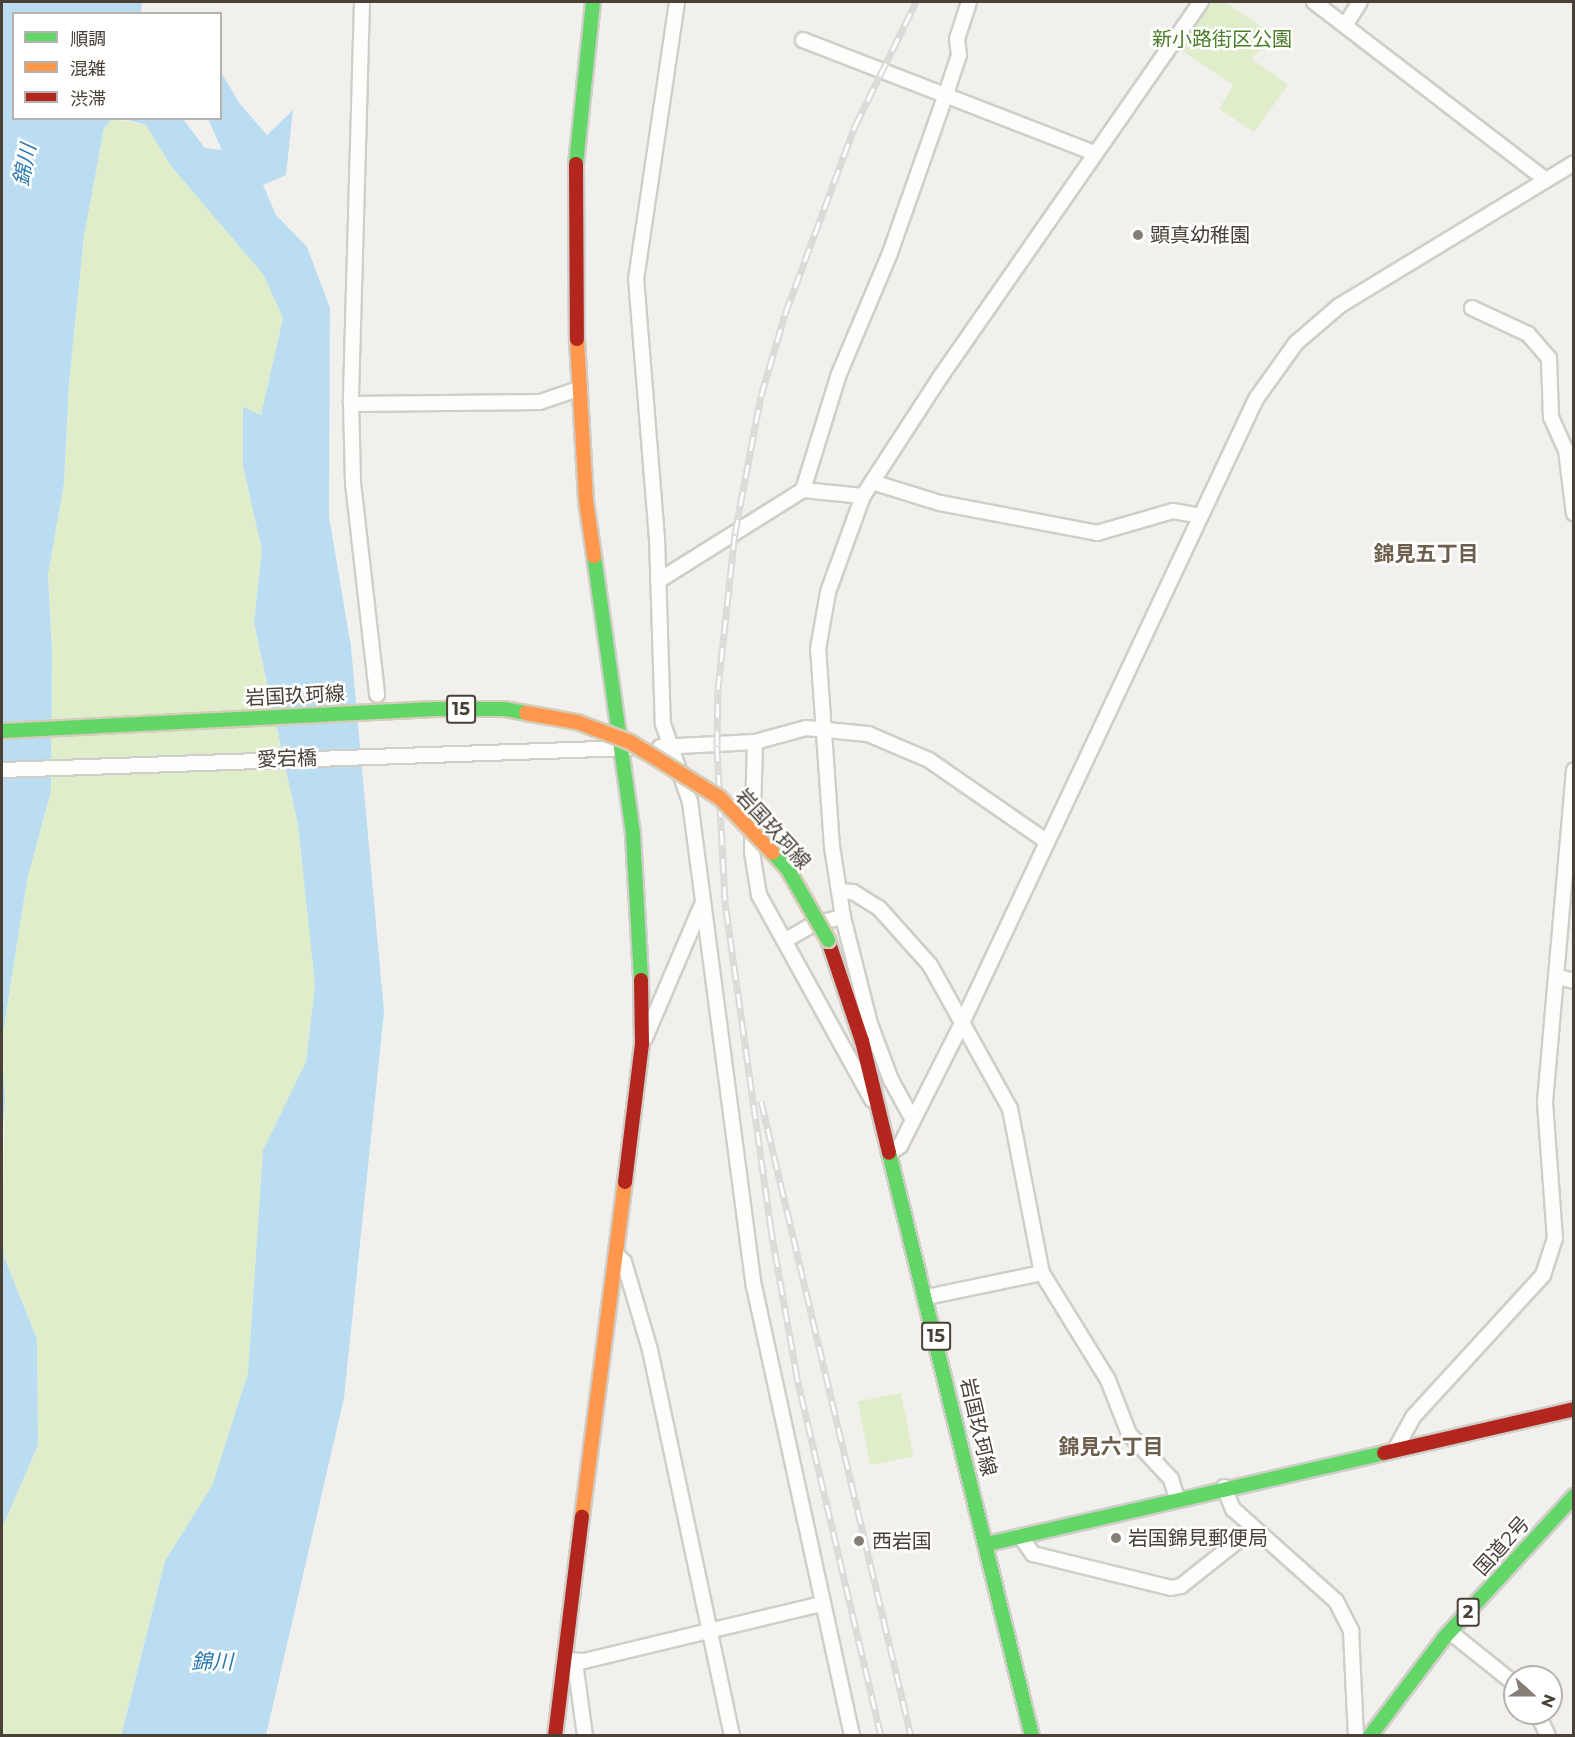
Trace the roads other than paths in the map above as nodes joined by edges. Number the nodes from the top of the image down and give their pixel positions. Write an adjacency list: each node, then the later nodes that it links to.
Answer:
1 (362, 2): 16 (street)
2 (593, 2): 15 (main road)
3 (677, 2): 22 (street)
4 (969, 2): 10 (street)
5 (1201, 2): 11 (street)
6 (1314, 2): 8 (street)
7 (1360, 2): 8 (street)
8 (1346, 24): 13 (street)
9 (803, 40): 10 (street)
10 (946, 94): 11 (street); 18 (street)
11 (1095, 153): 17 (street)
12 (1574, 163): 13 (street)
13 (1546, 180): 21 (street)
14 (1472, 308): 20 (street)
15 (578, 389): 16 (street); 28 (main road)
16 (351, 404): 23 (street)
17 (872, 482): 19 (street); 21 (street)
18 (803, 490): 19 (street); 22 (street)
19 (863, 496): 24 (street)
20 (1574, 514)
21 (1200, 516): 31 (street)
22 (658, 581): 27 (street)
23 (377, 695)
24 (823, 728): 26 (street, 愛宕橋); 31 (street, 愛宕橋); 32 (street)
25 (2, 731): 40 (main road, 岩国玖珂線 / 15, bridge)
26 (755, 742): 27 (street, 愛宕橋); 35 (street)
27 (669, 747): 28 (street, 愛宕橋); 33 (street)
28 (622, 748): 29 (street, 愛宕橋); 39 (main road)
29 (2, 770)
30 (1574, 770): 36 (street)
31 (1047, 841): 38 (street)
32 (839, 891): 34 (street); 38 (street)
33 (701, 907): 39 (street); 54 (street)
34 (843, 917): 35 (street); 41 (street)
35 (786, 940): 40 (street)
36 (1557, 977): 37 (street); 47 (street)
37 (1574, 981)
38 (961, 1025): 41 (street); 44 (street)
39 (642, 1043): 43 (main road)
40 (880, 1111): 42 (main road, 岩国玖珂線 / 15)
41 (913, 1120): 42 (street)
42 (891, 1152): 45 (main road, 岩国玖珂線 / 15)
43 (617, 1255): 55 (street); 57 (main road)
44 (1042, 1273): 45 (street); 49 (street)
45 (927, 1297): 53 (main road, 岩国玖珂線 / 15)
46 (1574, 1409): 47 (main road)
47 (1396, 1448): 48 (main road)
48 (1224, 1487): 49 (main road); 51 (street)
49 (1177, 1499): 52 (main road)
50 (1572, 1501): 56 (main road, 国道2号 / 2)
51 (1254, 1528): 52 (street); 64 (street)
52 (1020, 1536): 53 (main road)
53 (987, 1544): 63 (main road, 岩国玖珂線 / 15)
54 (821, 1604): 55 (street); 62 (street)
55 (710, 1632): 57 (street); 61 (street)
56 (1450, 1632): 58 (street); 65 (main road, 国道2号 / 2)
57 (569, 1661): 59 (main road); 60 (street)
58 (1503, 1674)
59 (555, 1736)
60 (585, 1736)
61 (732, 1736)
62 (852, 1736)
63 (1032, 1736)
64 (1356, 1736)
65 (1370, 1736)

